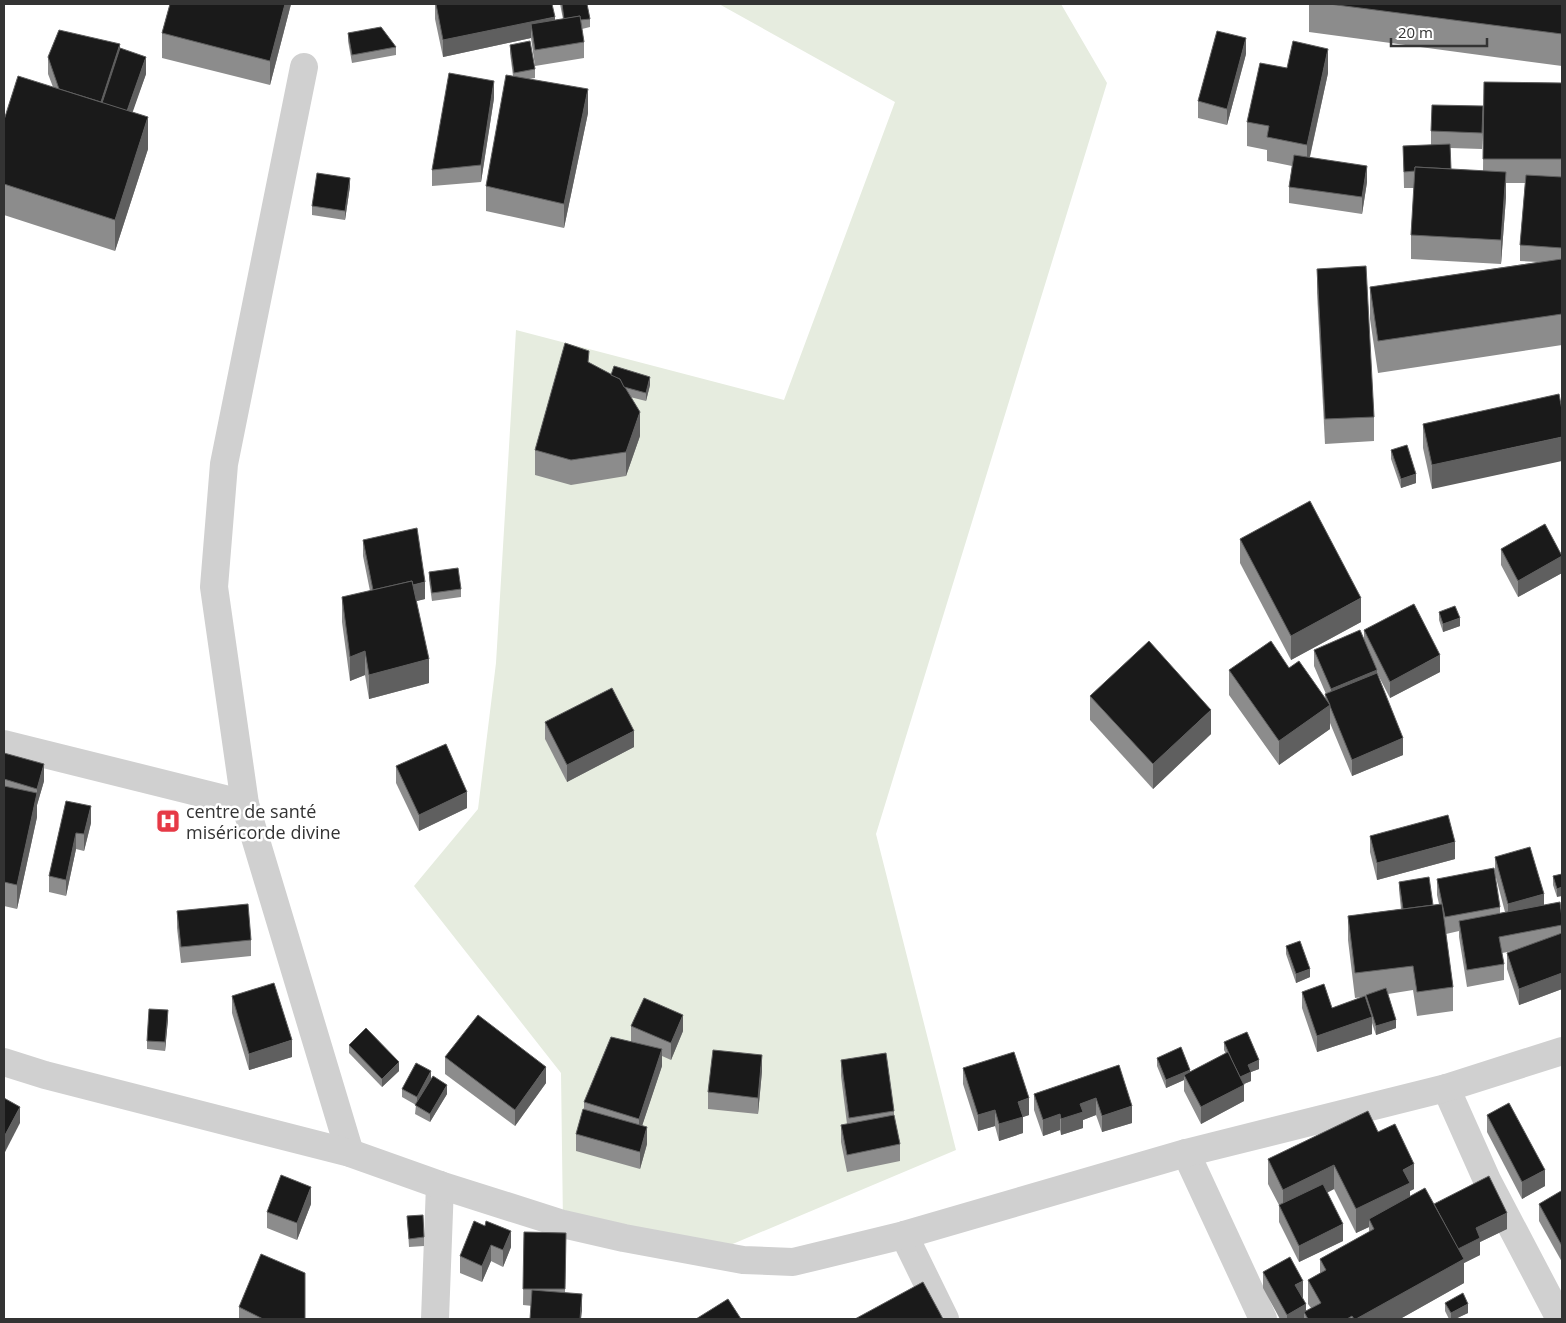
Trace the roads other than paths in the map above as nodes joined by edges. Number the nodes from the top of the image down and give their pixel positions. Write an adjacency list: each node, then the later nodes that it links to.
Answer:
1 (304, 67): 3 (street)
2 (4, 744): 3 (street)
3 (245, 804): 7 (street)
4 (1562, 1051): 6 (street)
5 (4, 1062): 7 (street)
6 (1446, 1088): 8 (street); 14 (street)
7 (350, 1153): 9 (street)
8 (1186, 1153): 10 (street); 13 (street)
9 (440, 1186): 10 (street); 11 (street)
10 (904, 1235): 12 (street)
11 (435, 1319)
12 (945, 1319)
13 (1263, 1319)
14 (1560, 1319)

